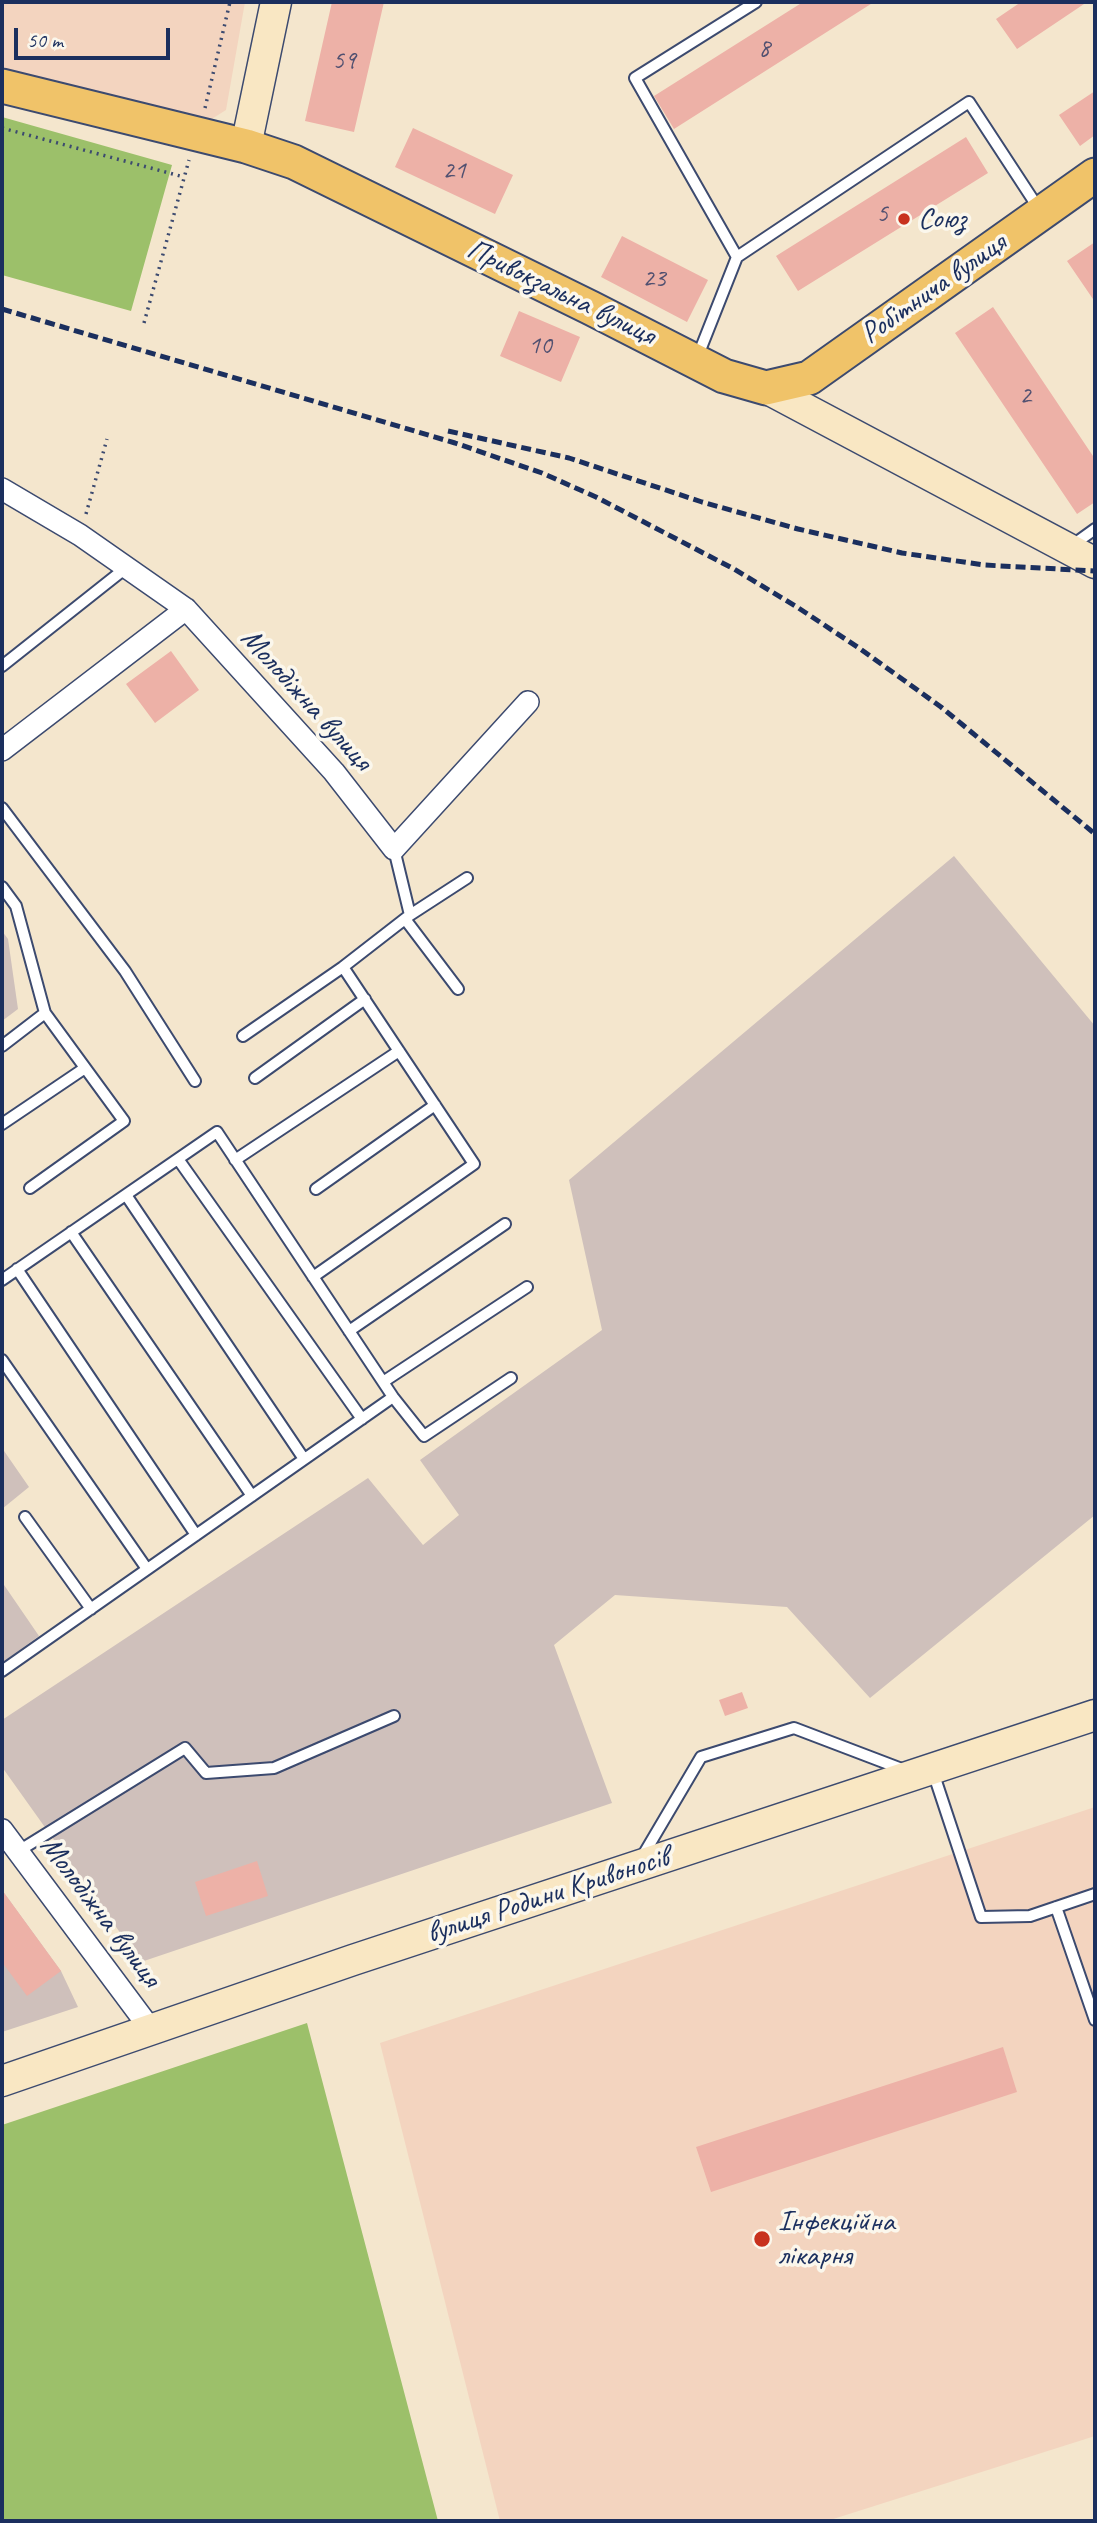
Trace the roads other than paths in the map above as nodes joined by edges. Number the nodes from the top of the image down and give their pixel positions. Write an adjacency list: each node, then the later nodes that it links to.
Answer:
1 (276, 2): 4 (main road)
2 (757, 2): 7 (lane)
3 (2, 86): 4 (main road, Привокзальна вулиця)
4 (246, 146): 8 (main road, Привокзальна вулиця)
5 (1095, 175): 6 (main road, Робітнича вулиця)
6 (1042, 213): 7 (lane); 9 (main road, Робітнича вулиця)
7 (737, 257): 8 (lane)
8 (696, 360): 9 (main road, Привокзальна вулиця)
9 (766, 388): 12 (main road, Привокзальна вулиця)
10 (2, 489): 14 (street, Молодіжна вулиця)
11 (1095, 529): 12 (lane)
12 (1068, 549): 13 (main road, Привокзальна вулиця)
13 (1095, 564)
14 (127, 567): 15 (street, Молодіжна вулиця); 16 (lane)
15 (186, 610): 18 (street); 20 (street, Молодіжна вулиця)
16 (2, 666)
17 (528, 702): 20 (street)
18 (2, 750)
19 (2, 808): 33 (lane)
20 (394, 849): 23 (lane)
21 (467, 878): 23 (lane)
22 (2, 887): 27 (lane)
23 (407, 917): 24 (lane); 25 (lane)
24 (344, 967): 26 (lane); 28 (lane)
25 (458, 989)
26 (365, 999): 30 (lane); 32 (lane)
27 (45, 1013): 29 (lane); 31 (lane)
28 (243, 1037)
29 (2, 1046)
30 (399, 1051): 34 (lane); 37 (lane)
31 (85, 1068): 35 (lane); 38 (lane)
32 (255, 1078)
33 (195, 1081)
34 (435, 1105): 39 (lane); 44 (lane)
35 (2, 1124)
36 (178, 1159): 37 (lane); 40 (lane); 52 (lane)
37 (235, 1160): 44 (lane)
38 (30, 1188)
39 (316, 1189)
40 (126, 1195): 42 (lane); 53 (lane)
41 (505, 1224): 47 (lane)
42 (71, 1232): 43 (lane); 54 (lane)
43 (17, 1269): 45 (lane); 56 (lane)
44 (313, 1277): 47 (lane)
45 (2, 1280)
46 (527, 1287): 50 (lane)
47 (349, 1331): 50 (lane)
48 (2, 1360): 57 (lane)
49 (511, 1378): 51 (lane)
50 (383, 1381): 51 (lane)
51 (393, 1397): 52 (lane)
52 (362, 1419): 53 (lane)
53 (304, 1460): 54 (lane)
54 (252, 1496): 56 (lane)
55 (25, 1517): 58 (lane)
56 (196, 1535): 57 (lane)
57 (148, 1569): 58 (lane)
58 (91, 1609): 59 (lane)
59 (2, 1671)
60 (1095, 1715): 62 (main road, вулиця Родини Кривоносів)
61 (394, 1716): 64 (lane)
62 (924, 1772): 65 (main road, вулиця Родини Кривоносів); 65 (lane); 67 (lane)
63 (2, 1830): 64 (street, Молодіжна вулиця)
64 (17, 1852): 69 (street, Молодіжна вулиця)
65 (636, 1866): 69 (main road, вулиця Родини Кривоносів)
66 (1095, 1894): 67 (lane)
67 (1056, 1907): 68 (lane)
68 (1095, 2020)
69 (152, 2031): 70 (main road, вулиця Родини Кривоносів)
70 (2, 2081)

